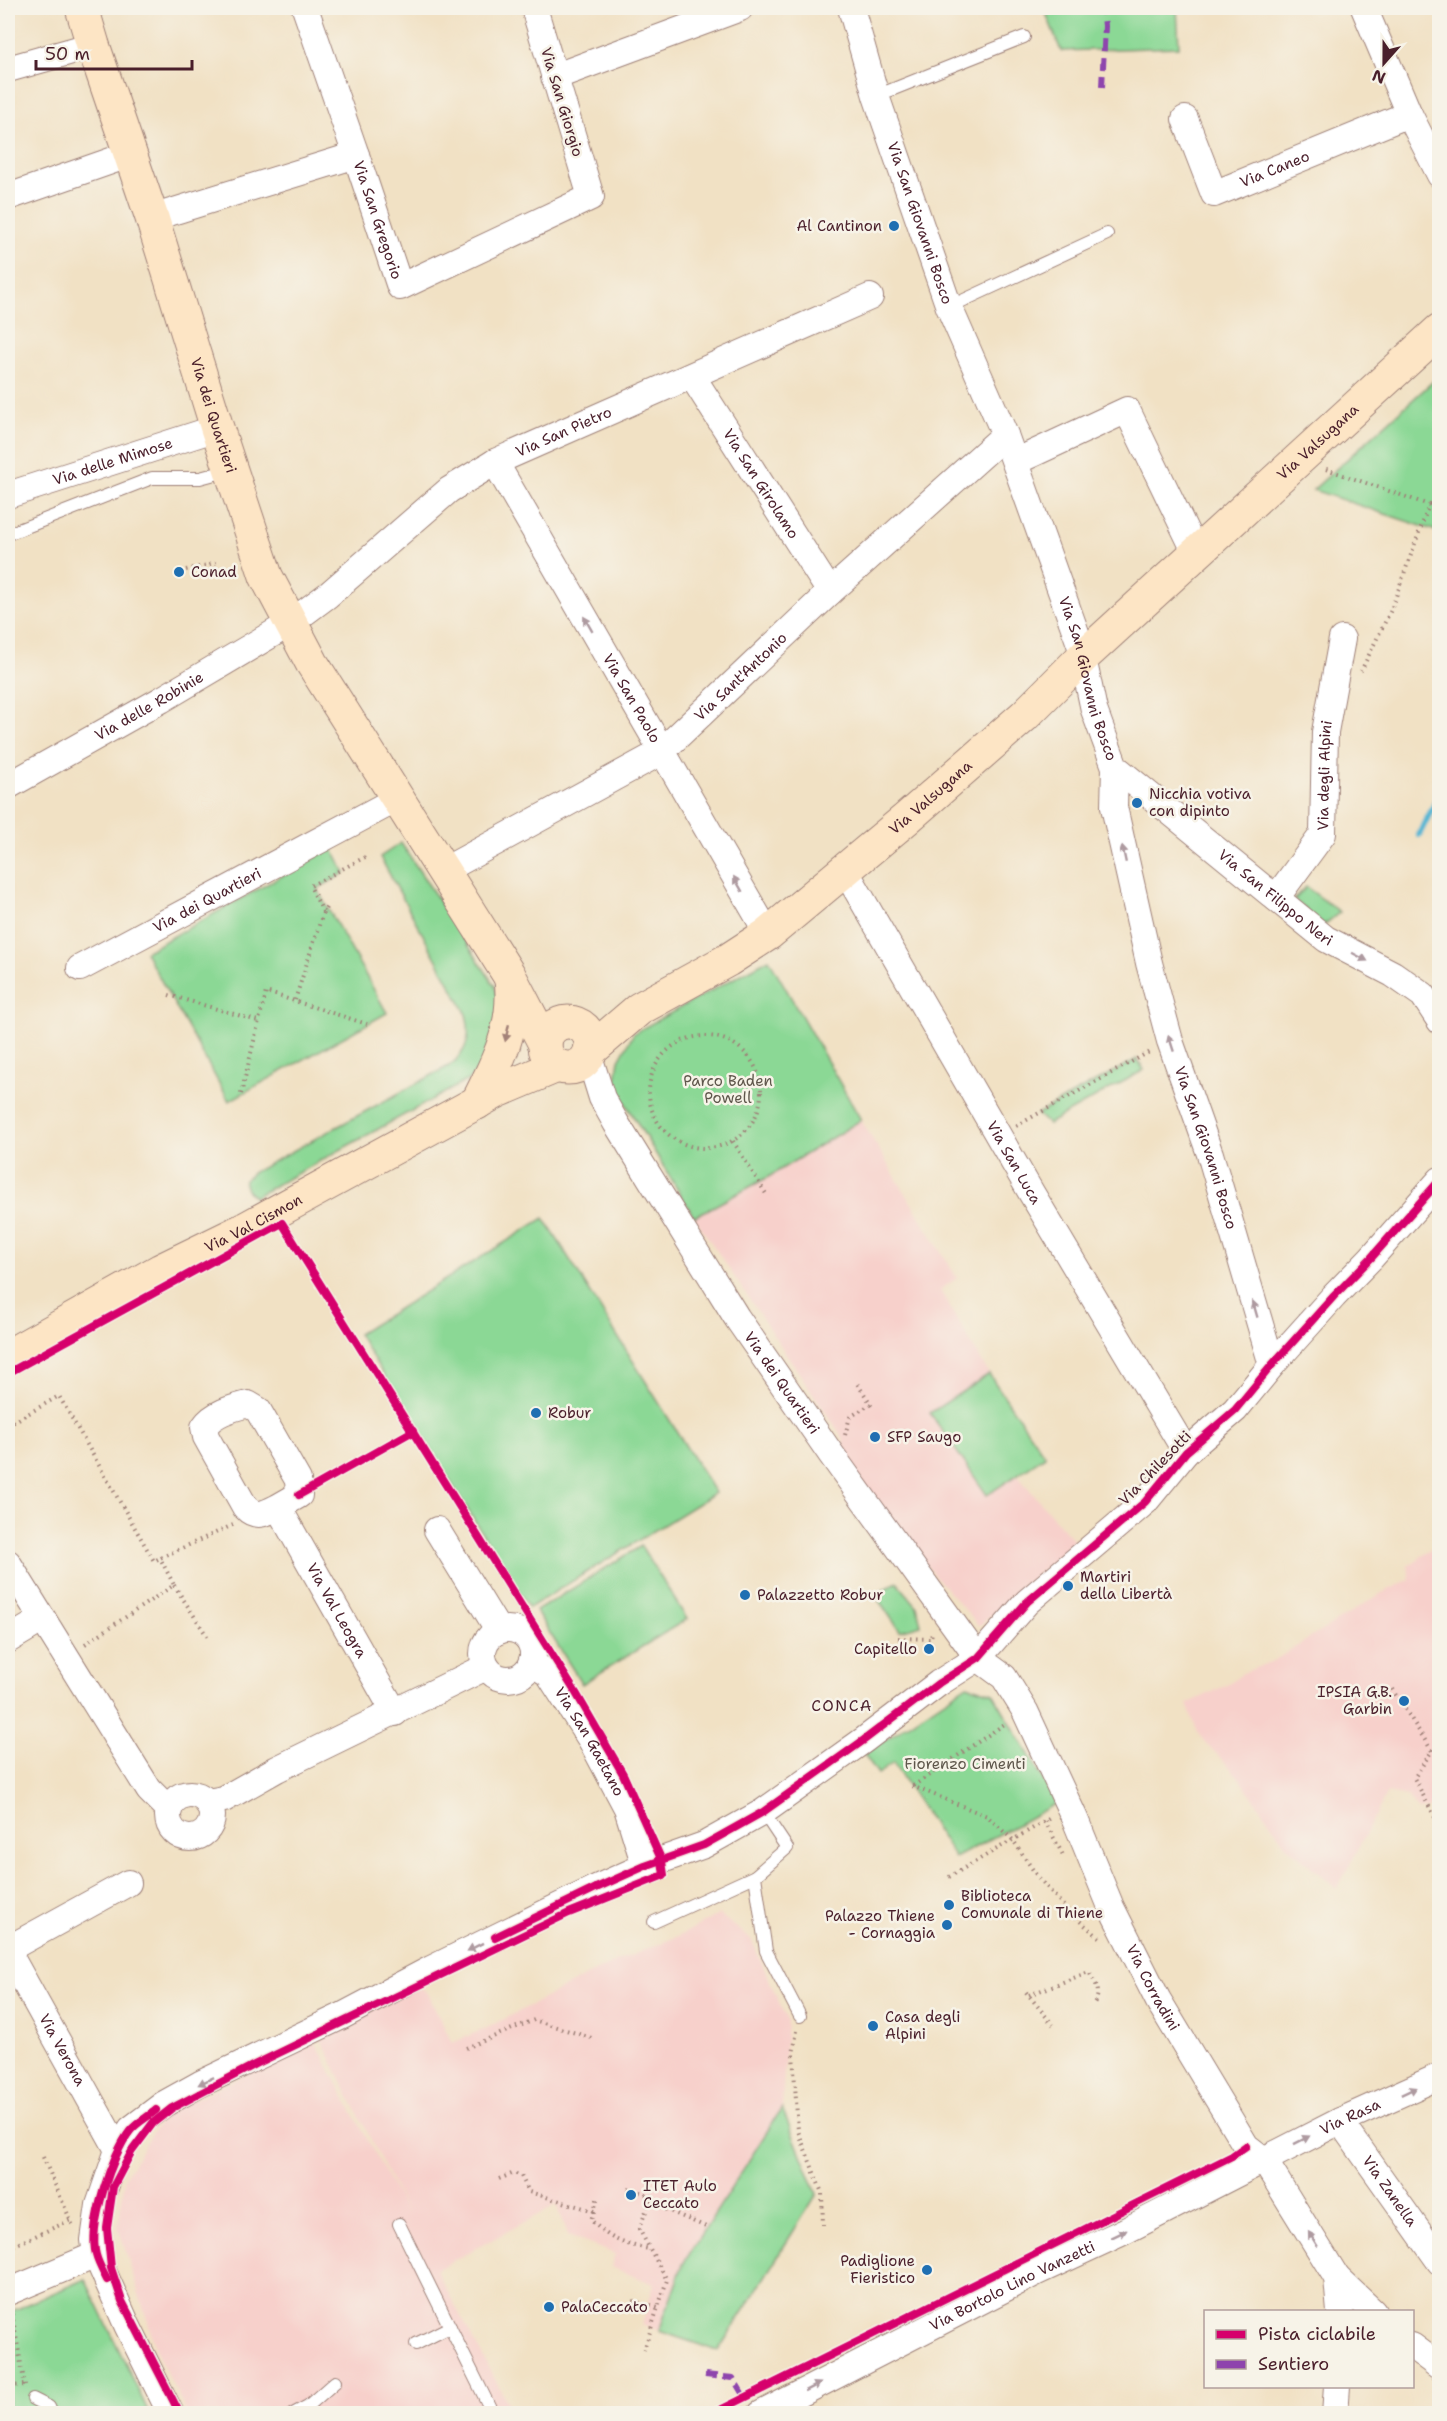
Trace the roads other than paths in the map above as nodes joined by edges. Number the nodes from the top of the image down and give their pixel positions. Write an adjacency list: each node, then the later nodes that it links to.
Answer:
1 (82, 8): 8 (main road, Via dei Quartieri)
2 (305, 8): 15 (street)
3 (534, 8): 10 (street, Via San Giorgio)
4 (740, 8): 10 (street)
5 (851, 8): 11 (street, Via San Giovanni Bosco)
6 (1364, 8): 12 (street)
7 (1024, 37): 11 (lane)
8 (93, 45): 9 (street); 14 (main road, Via dei Quartieri)
9 (8, 69)
10 (554, 77): 18 (street, Via San Giorgio)
11 (876, 96): 22 (street, Via San Giovanni Bosco)
12 (1409, 114): 13 (street, Via Caneo); 16 (street)
13 (1185, 119)
14 (130, 154): 17 (street); 19 (main road, Via dei Quartieri)
15 (356, 155): 18 (street, Via San Gregorio); 19 (street, Via San Gregorio)
16 (1440, 175)
17 (8, 197)
18 (591, 197)
19 (152, 218): 25 (main road, Via dei Quartieri)
20 (1107, 234): 22 (lane)
21 (870, 297): 24 (street, Via San Pietro)
22 (949, 307): 26 (street, Via San Giovanni Bosco)
23 (1440, 330): 32 (main road, Via Valsugana)
24 (692, 376): 27 (street, Via San Pietro); 33 (street, Via San Girolamo)
25 (217, 428): 29 (main road, Via dei Quartieri); 30 (street, Via delle Mimose)
26 (1005, 435): 28 (street, Via San Giovanni Bosco); 33 (street, Via Sant'Antonio)
27 (495, 462): 34 (street, Via San Pietro); 37 (street, Via San Paolo, one-way to 27)
28 (1016, 462): 32 (street); 36 (street, Via San Giovanni Bosco)
29 (231, 470): 31 (lane); 34 (main road, Via dei Quartieri)
30 (8, 495)
31 (8, 534)
32 (1196, 553): 36 (main road, Via Valsugana)
33 (830, 592): 37 (street, Via Sant'Antonio)
34 (290, 624): 39 (street, Via delle Robinie); 40 (main road, Via dei Quartieri)
35 (1342, 639): 43 (street, Via degli Alpini)
36 (1083, 657): 38 (street, Via San Giovanni Bosco); 41 (main road, Via Valsugana)
37 (661, 752): 42 (street, Via Sant'Antonio); 44 (street, Via San Paolo, one-way to 37)
38 (1115, 767): 43 (street, Via San Filippo Neri); 52 (street, Via San Giovanni Bosco, one-way to 38)
39 (8, 786)
40 (397, 799): 42 (main road, Via dei Quartieri); 45 (street, Via dei Quartieri)
41 (845, 870): 44 (main road, Via Valsugana); 53 (street, Via San Luca)
42 (443, 871): 46 (main road, Via dei Quartieri)
43 (1276, 898): 47 (street, Via San Filippo Neri, one-way to 47)
44 (768, 934): 48 (main road, Via Valsugana)
45 (80, 968)
46 (514, 983): 48 (main road, Via dei Quartieri); 49 (main road, one-way to 49)
47 (1440, 1021)
48 (566, 1047): 49 (main road, Via Val Cismon); 60 (street, Via dei Quartieri)
49 (487, 1097): 51 (main road, Via Val Cismon)
50 (1440, 1180): 52 (street, Via Chilesotti)
51 (8, 1356)
52 (1272, 1365): 53 (street, Via Chilesotti)
53 (1186, 1452): 60 (street, Via Chilesotti)
54 (270, 1511): 63 (street, Via Val Leogra)
55 (437, 1530): 58 (street)
56 (8, 1563): 57 (street)
57 (43, 1619): 59 (street); 65 (street)
58 (499, 1631): 61 (street); 62 (street)
59 (8, 1640)
60 (978, 1658): 66 (street); 76 (street, Via Corradini)
61 (531, 1664): 62 (street); 67 (street, Via San Gaetano)
62 (486, 1667): 63 (street)
63 (395, 1713): 64 (street)
64 (207, 1802): 65 (street); 65 (street)
65 (169, 1810)
66 (763, 1812): 67 (street); 68 (lane)
67 (645, 1866): 75 (street, one-way to 75)
68 (755, 1876): 70 (lane); 72 (lane)
69 (128, 1883): 71 (street, Via Verona)
70 (654, 1922)
71 (8, 1950): 75 (street, Via Verona)
72 (800, 2016)
73 (1440, 2076): 74 (street, Via Rasa, one-way to 73)
74 (1340, 2121): 76 (street, Via Rasa, one-way to 74); 79 (street, Via Zanella)
75 (118, 2150): 78 (street)
76 (1264, 2160): 80 (street, Via Corradini, one-way to 76); 95 (street, Via Bortolo Lino Vanzetti, one-way to 76)
77 (399, 2224): 84 (lane)
78 (96, 2255): 81 (street); 92 (street)
79 (1440, 2262)
80 (1337, 2278): 82 (street, Via Corradini); 83 (street)
81 (10, 2300)
82 (1340, 2310)
83 (1370, 2310)
84 (450, 2327): 85 (lane); 94 (lane)
85 (416, 2344)
86 (1414, 2347): 87 (street)
87 (1440, 2367)
88 (335, 2382): 93 (lane)
89 (1336, 2388): 96 (street)
90 (31, 2397): 91 (lane)
91 (52, 2414)
92 (171, 2414)
93 (293, 2414)
94 (493, 2414)
95 (761, 2414)
96 (1335, 2414)

